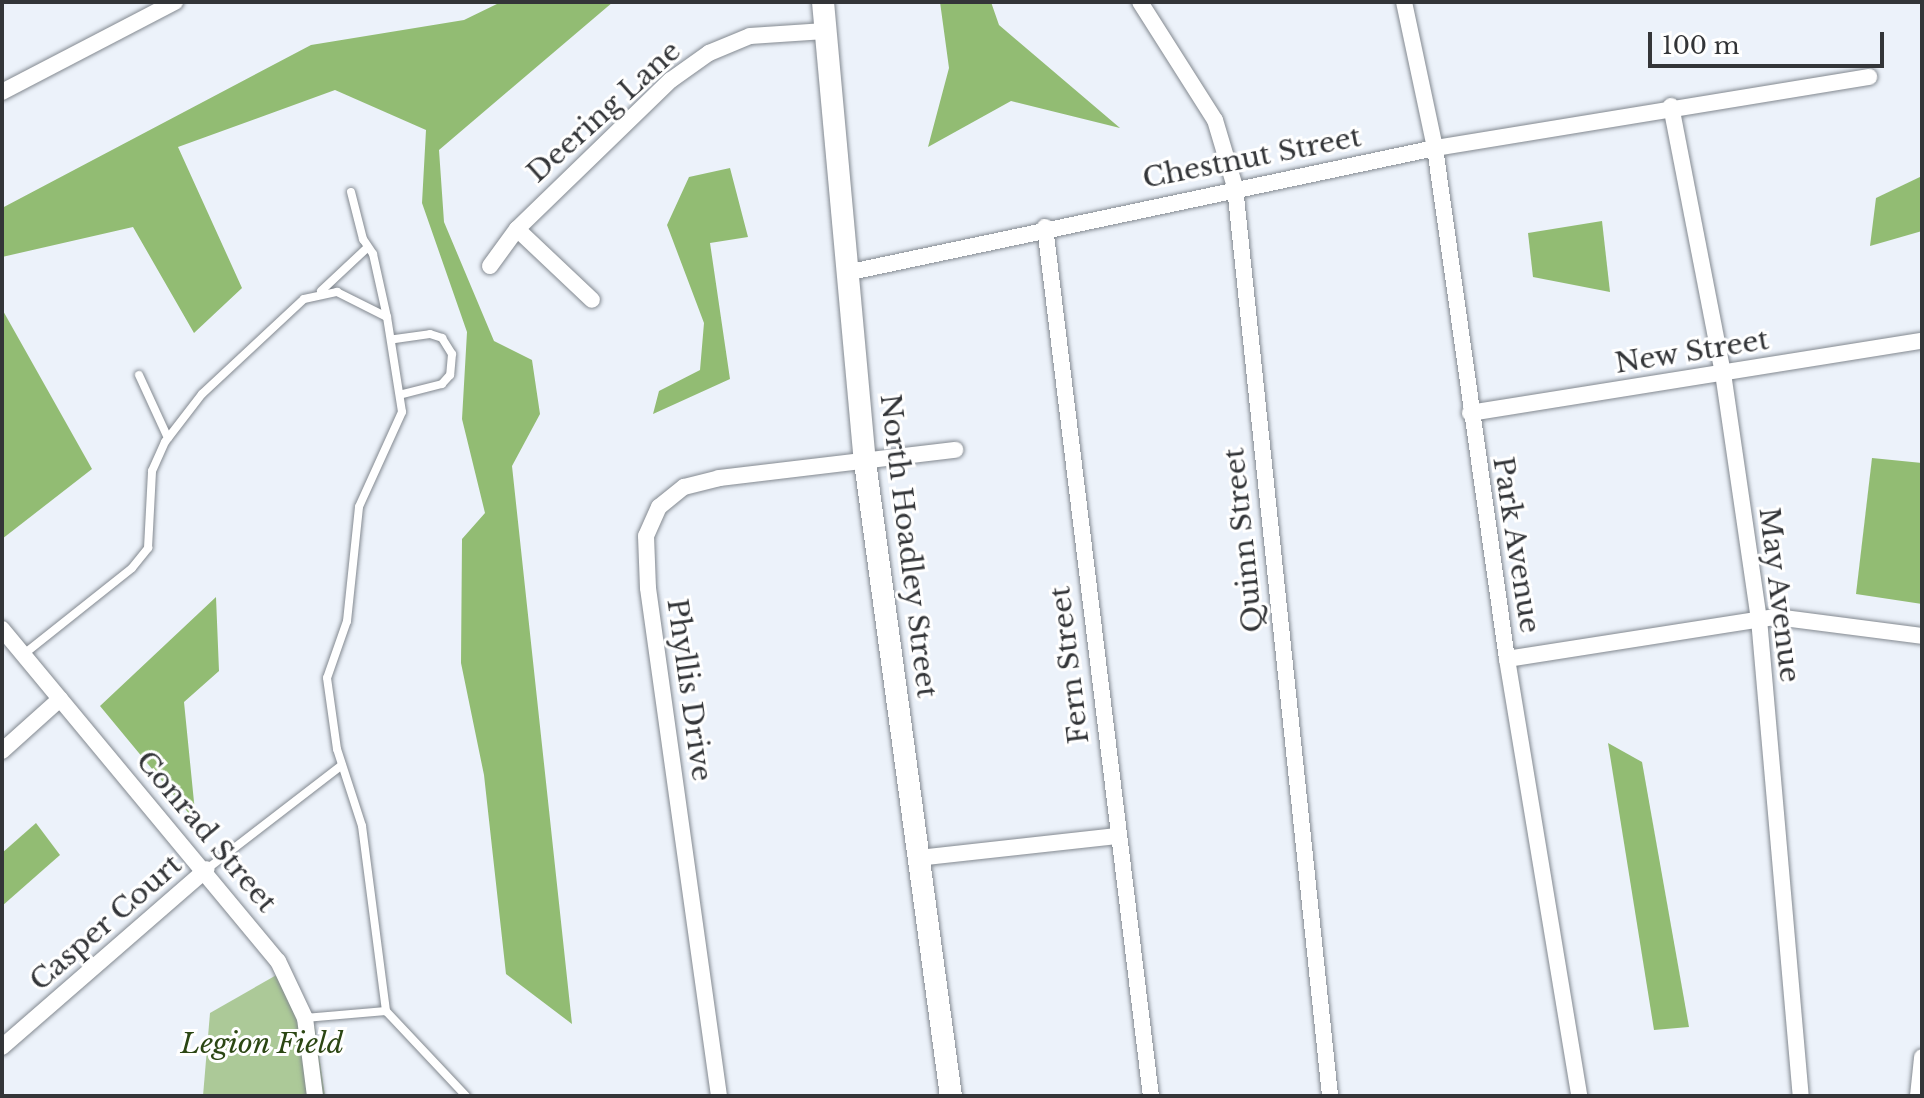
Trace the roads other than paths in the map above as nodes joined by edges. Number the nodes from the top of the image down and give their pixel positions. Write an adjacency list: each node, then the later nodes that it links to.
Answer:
1 (175, 2): 7 (street)
2 (823, 2): 5 (street, North Hoadley Street)
3 (1140, 2): 10 (street, Quinn Street)
4 (1404, 2): 9 (street, Park Avenue)
5 (825, 31): 13 (street, Deering Lane); 16 (street, North Hoadley Street)
6 (1869, 77): 8 (street, Chestnut Street)
7 (2, 92)
8 (1671, 106): 9 (street, Chestnut Street); 22 (street, May Avenue)
9 (1435, 148): 10 (street, Chestnut Street); 25 (street, Park Avenue)
10 (1235, 187): 12 (street, Chestnut Street); 49 (street, Quinn Street)
11 (351, 192): 14 (lane)
12 (1045, 227): 16 (street, Chestnut Street); 37 (street, Fern Street)
13 (517, 229): 15 (street, Deering Lane); 18 (street)
14 (368, 247): 17 (lane); 19 (lane)
15 (490, 266)
16 (846, 273): 28 (street, North Hoadley Street)
17 (320, 292): 19 (lane); 26 (lane)
18 (592, 300)
19 (387, 317): 20 (lane)
20 (395, 339): 24 (lane); 24 (lane)
21 (1922, 341): 22 (street, New Street)
22 (1723, 373): 25 (street, New Street); 29 (street, May Avenue)
23 (139, 375): 26 (lane)
24 (403, 394): 36 (lane)
25 (1470, 413): 33 (street, Park Avenue)
26 (168, 438): 32 (lane)
27 (955, 450): 28 (street, Phyllis Drive)
28 (865, 462): 38 (street, North Hoadley Street); 46 (street, Phyllis Drive)
29 (1759, 619): 31 (street); 33 (street); 51 (street, May Avenue)
30 (2, 629): 32 (street, Conrad Street)
31 (1922, 636)
32 (24, 654): 34 (street, Conrad Street)
33 (1507, 659): 50 (street, Park Avenue)
34 (60, 699): 35 (street); 39 (street, Conrad Street)
35 (2, 751)
36 (342, 765): 39 (lane); 40 (lane)
37 (1116, 836): 38 (street); 48 (street, Fern Street)
38 (918, 858): 47 (street, North Hoadley Street)
39 (207, 869): 41 (street, Conrad Street); 42 (street, Casper Court)
40 (386, 1011): 41 (lane); 45 (lane)
41 (305, 1018): 44 (street, Conrad Street)
42 (2, 1047)
43 (1922, 1057): 52 (street)
44 (315, 1096)
45 (466, 1096)
46 (719, 1096)
47 (951, 1096)
48 (1151, 1096)
49 (1330, 1096)
50 (1579, 1096)
51 (1801, 1096)
52 (1918, 1096)

